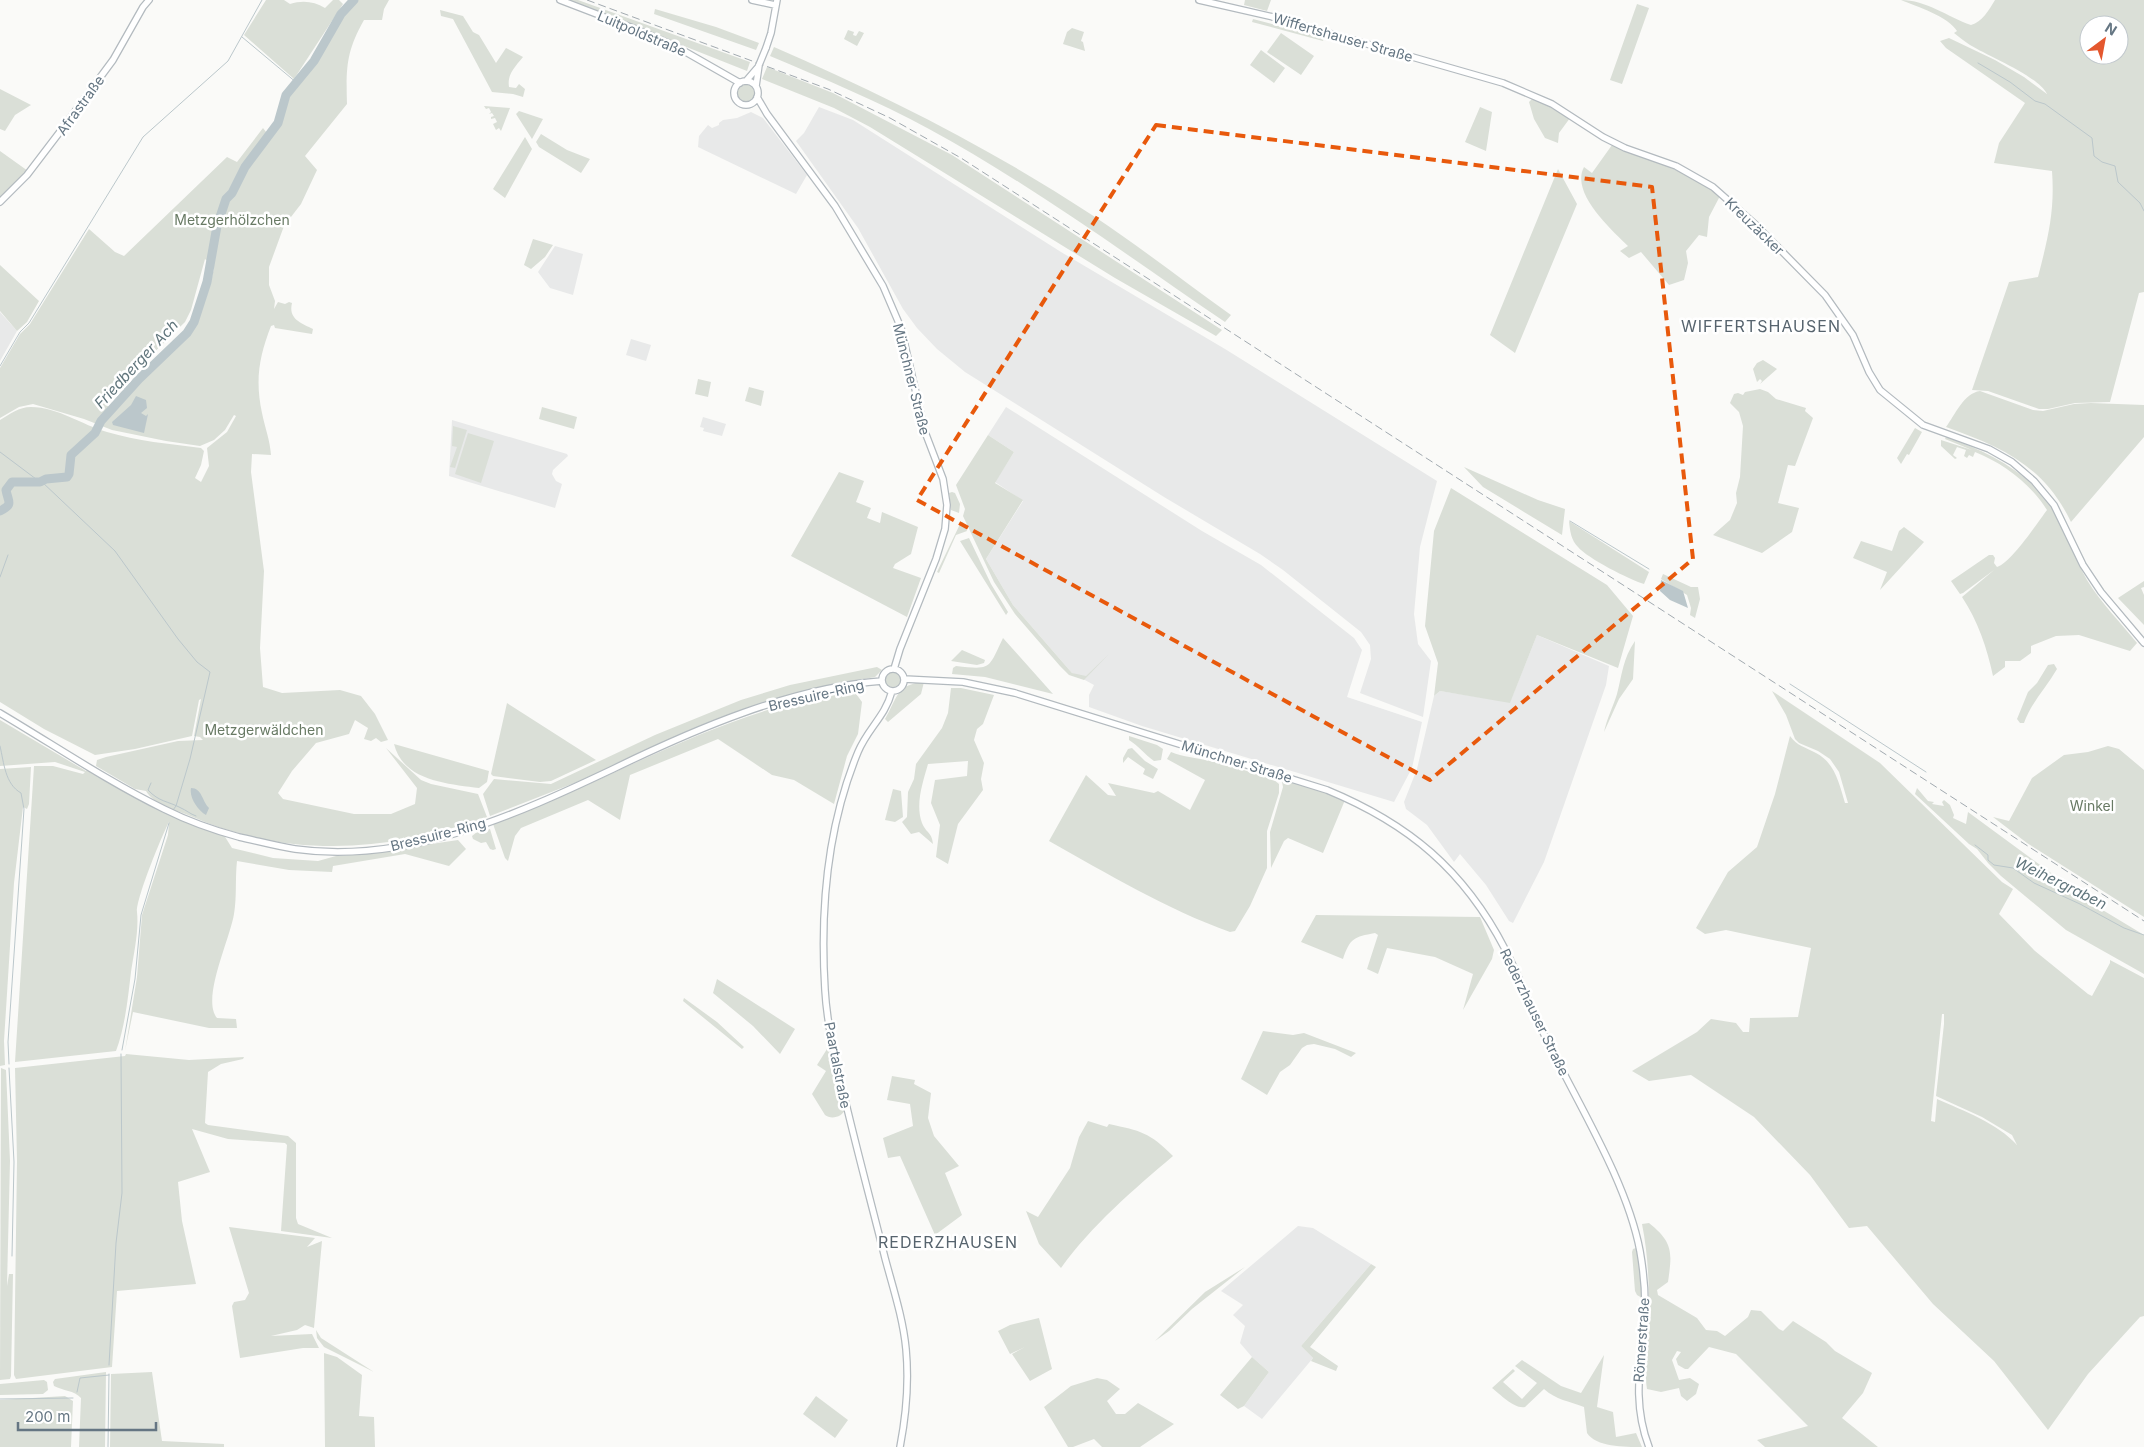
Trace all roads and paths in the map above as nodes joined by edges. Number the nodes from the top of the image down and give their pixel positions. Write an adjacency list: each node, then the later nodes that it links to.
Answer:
1 (150, 0): 15 (main road, Afrastraße)
2 (560, 0): 7 (main road, Luitpoldstraße)
3 (752, 0): 5 (main road)
4 (1199, 0): 8 (main road, Wiffertshauser Straße)
5 (776, 2): 6 (main road, bridge)
6 (756, 72): 9 (main road); 10 (main road)
7 (722, 74): 9 (main road, Luitpoldstraße); 11 (main road, Luitpoldstraße)
8 (1487, 78): 16 (main road, Kreuzäcker)
9 (743, 82): 10 (main road); 11 (main road)
10 (756, 86): 12 (main road)
11 (734, 90): 13 (main road)
12 (757, 97): 13 (main road); 14 (main road, Münchner Straße)
13 (751, 103): 14 (main road, Münchner Straße)
14 (767, 114): 17 (main road, Münchner Straße)
15 (0, 202)
16 (2144, 643)
17 (894, 669): 18 (main road); 19 (main road)
18 (904, 679): 20 (main road); 22 (main road, Münchner Straße)
19 (882, 681): 20 (main road); 21 (main road, Bressuire-Ring)
20 (892, 691): 24 (main road, Paartalstraße)
21 (0, 713)
22 (1393, 822): 23 (main road, Rederzhauser Straße)
23 (1635, 1232): 25 (main road, Römerstraße)
24 (900, 1447)
25 (1649, 1447)

